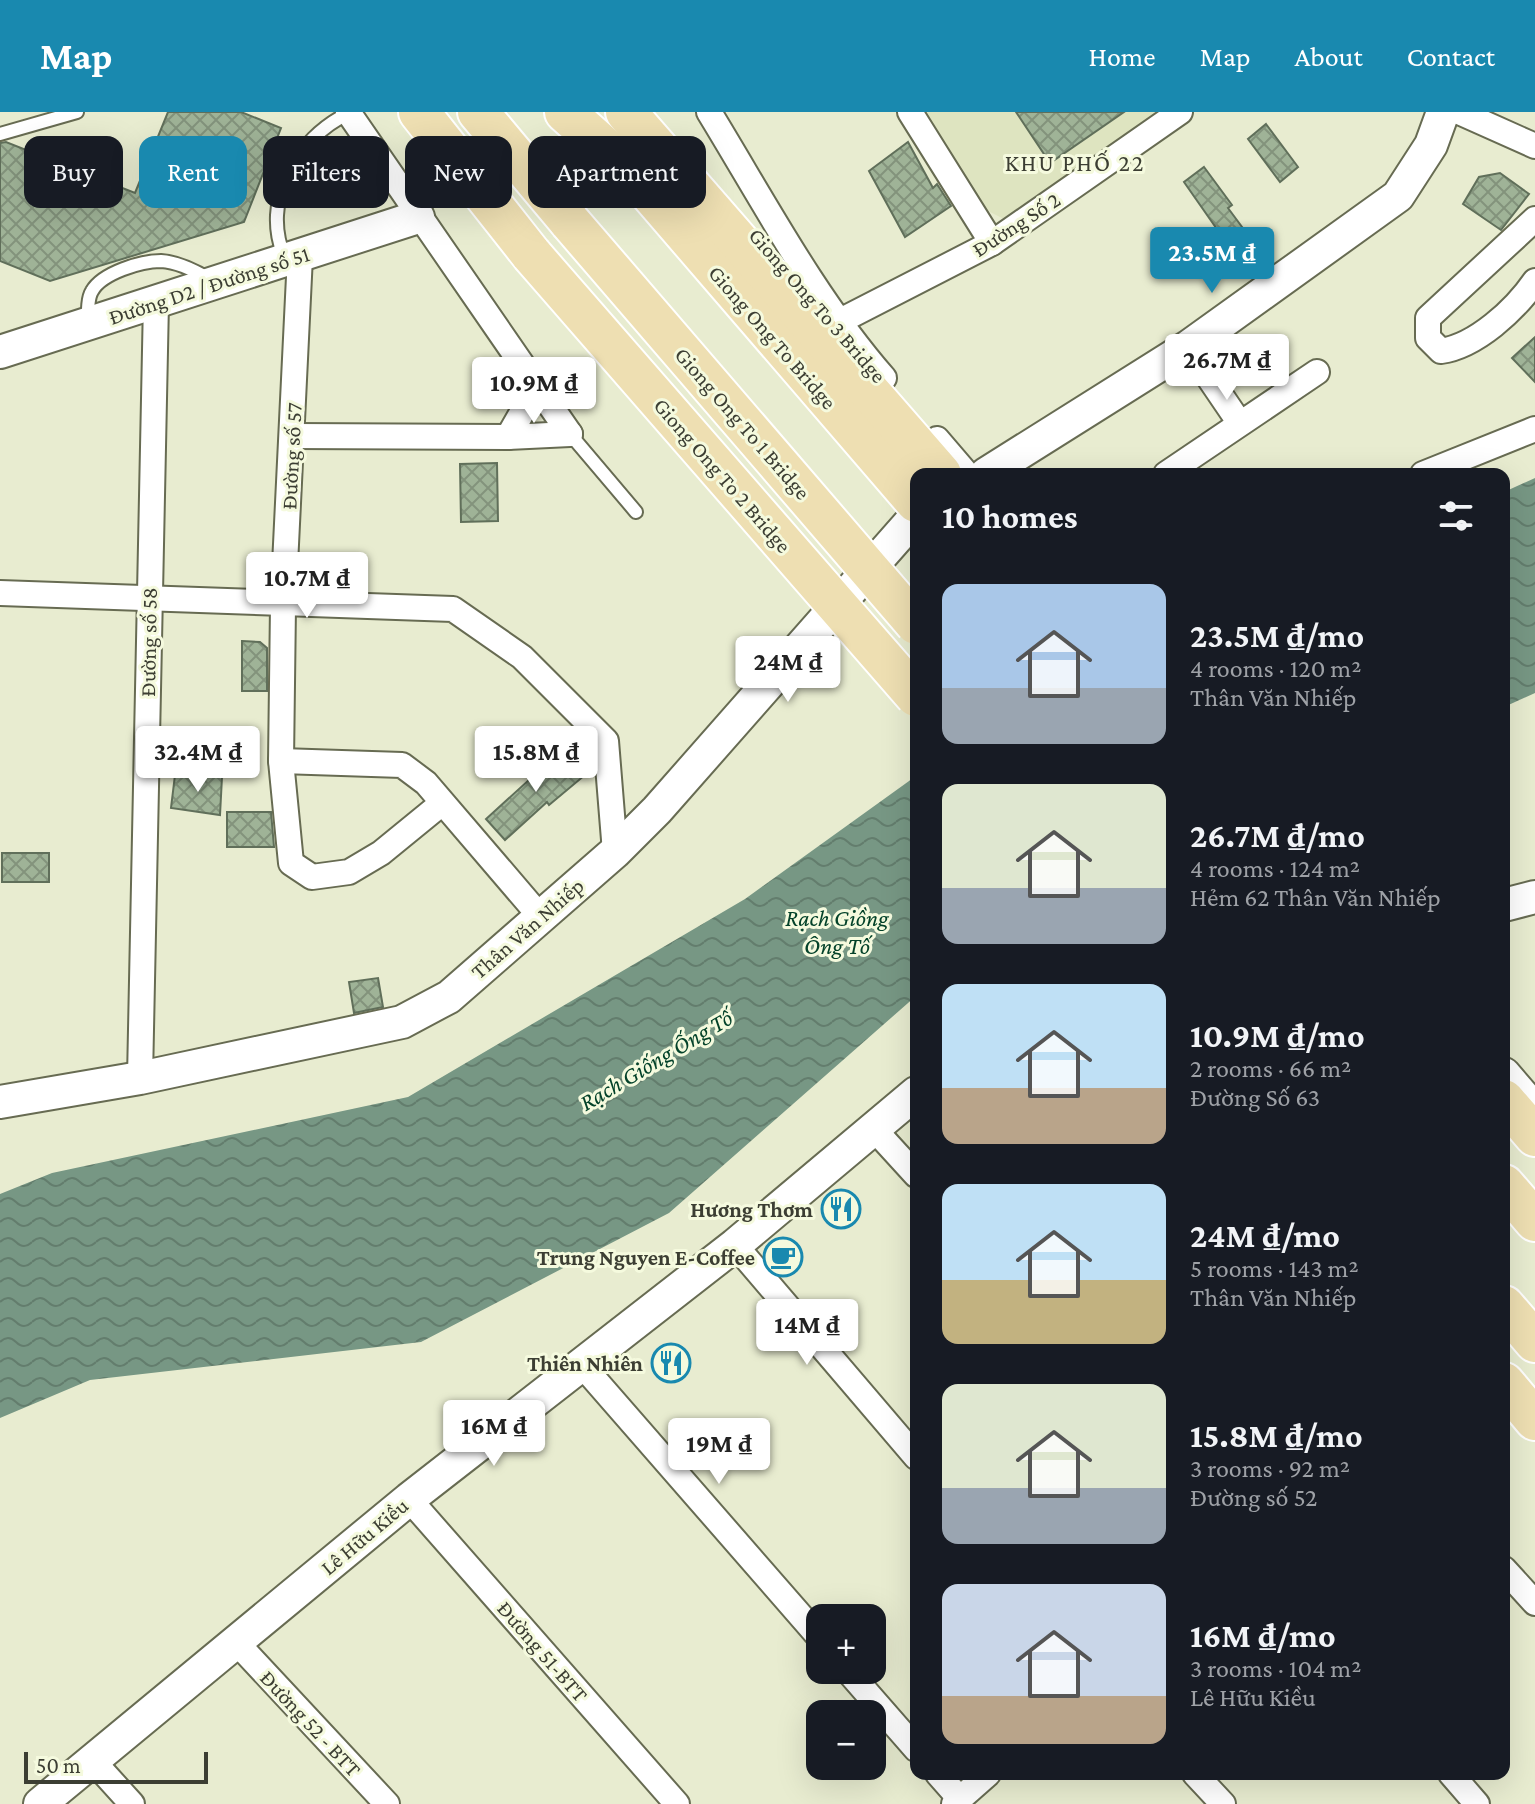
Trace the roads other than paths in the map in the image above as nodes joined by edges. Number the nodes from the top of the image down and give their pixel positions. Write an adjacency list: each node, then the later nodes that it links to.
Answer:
1 (77, 112): 12 (lane)
2 (348, 112): 19 (street); 22 (lane)
3 (419, 112): 50 (main road, Giong Ong To 2 Bridge, bridge)
4 (478, 112): 49 (main road, Giong Ong To 1 Bridge, bridge)
5 (565, 112): 13 (main road)
6 (626, 112): 14 (main road)
7 (709, 112): 26 (street)
8 (910, 112): 21 (street)
9 (1180, 112): 21 (street, Đường Số 2)
10 (1443, 112): 28 (street)
11 (1459, 112): 15 (street)
12 (0, 134)
13 (638, 136)
14 (648, 136)
15 (1535, 146)
16 (706, 198): 38 (main road, Giong Ong To 3 Bridge)
17 (706, 202): 37 (main road, Giong Ong To 3 Bridge)
18 (702, 208): 43 (main road, Giong Ong To Bridge)
19 (418, 217): 22 (street, Đường D2 / Đường số 51); 31 (street)
20 (1535, 219): 23 (street)
21 (992, 243): 26 (street, Đường Số 2)
22 (293, 258): 24 (street, Đường D2 / Đường số 51); 35 (street, Đường số 57)
23 (1535, 281)
24 (215, 282): 25 (street, Đường D2 / Đường số 51); 27 (lane)
25 (156, 302): 27 (street, Đường D2 / Đường số 51); 47 (street, Đường số 58)
26 (842, 320): 39 (street)
27 (88, 324): 29 (street, Đường D2 / Đường số 51)
28 (1188, 347): 32 (street); 40 (street)
29 (0, 352)
30 (1317, 372): 32 (street)
31 (536, 388): 34 (street); 36 (street)
32 (1239, 422): 41 (street)
33 (1535, 429): 42 (street)
34 (570, 434): 36 (street); 44 (lane)
35 (293, 436): 36 (street); 48 (street, Đường số 57)
36 (508, 437)
37 (936, 468)
38 (959, 468)
39 (960, 468)
40 (996, 468)
41 (1174, 468)
42 (1438, 468)
43 (910, 494)
44 (636, 512)
45 (910, 523): 53 (street, Thân Văn Nhiếp)
46 (0, 593): 47 (street)
47 (149, 597): 48 (street); 57 (street, Đường số 58)
48 (283, 606): 51 (street, Đường số 57); 53 (street)
49 (910, 617)
50 (910, 689)
51 (281, 761): 52 (street); 52 (street, Đường số 57)
52 (441, 804): 56 (street)
53 (615, 852): 56 (street, Thân Văn Nhiếp)
54 (1535, 897): 55 (street)
55 (1510, 903)
56 (539, 915): 57 (street, Thân Văn Nhiếp)
57 (140, 1078): 60 (street, Thân Văn Nhiếp)
58 (1510, 1081): 62 (street)
59 (910, 1098): 63 (street, Lê Hữu Kiều)
60 (0, 1102)
61 (1510, 1107): 65 (main road)
62 (1535, 1110)
63 (874, 1129): 67 (street); 70 (street, Lê Hữu Kiều)
64 (1510, 1135): 66 (main road)
65 (1535, 1136)
66 (1535, 1164)
67 (910, 1168)
68 (1510, 1192): 69 (main road)
69 (1535, 1221)
70 (735, 1245): 73 (street, Lê Hữu Kiều); 76 (street)
71 (1510, 1313): 72 (main road)
72 (1535, 1342)
73 (582, 1365): 77 (street, Lê Hữu Kiều); 80 (street)
74 (1510, 1390): 75 (main road)
75 (1535, 1420)
76 (910, 1450)
77 (409, 1499): 81 (street, Lê Hữu Kiều); 94 (street, Đường 51-BTT)
78 (1510, 1576): 79 (street)
79 (1535, 1603)
80 (806, 1622)
81 (236, 1642): 84 (street, Lê Hữu Kiều); 93 (street, Đường 52 - BTT)
82 (859, 1684): 83 (street)
83 (910, 1742)
84 (93, 1761): 91 (street, Lê Hữu Kiều); 92 (street)
85 (942, 1780): 89 (street)
86 (981, 1780): 89 (street)
87 (1200, 1780): 90 (street)
88 (1456, 1780): 95 (street)
89 (957, 1801)
90 (1218, 1802)
91 (40, 1804)
92 (132, 1804)
93 (387, 1804)
94 (677, 1804)
95 (1477, 1804)

